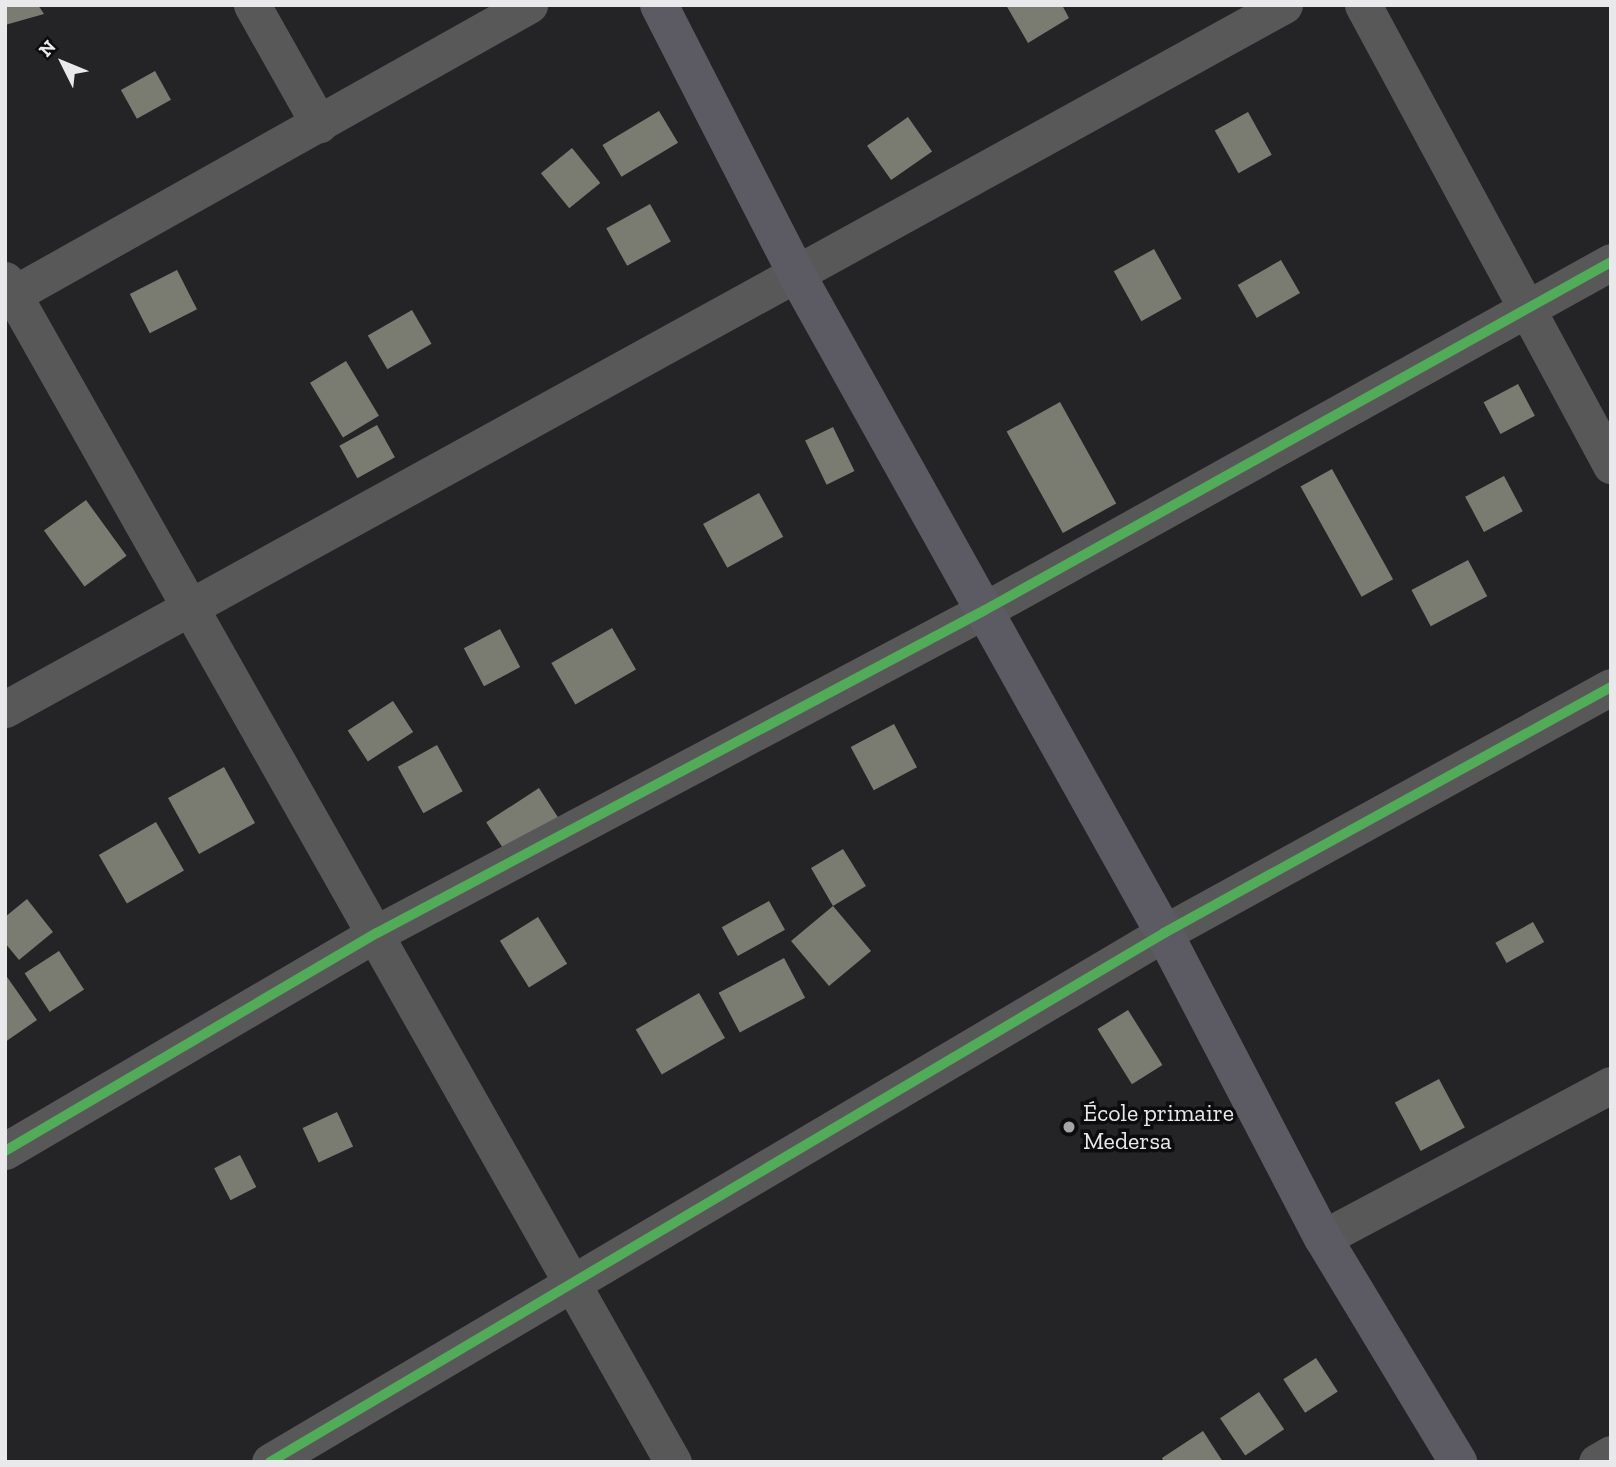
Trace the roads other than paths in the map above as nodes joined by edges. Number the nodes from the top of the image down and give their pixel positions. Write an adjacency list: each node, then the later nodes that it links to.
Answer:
1 (252, 5): 6 (street)
2 (529, 5): 6 (street)
3 (659, 5): 8 (main road)
4 (1284, 5): 8 (street)
5 (1363, 5): 10 (street)
6 (319, 124): 9 (street)
7 (1611, 262): 10 (street)
8 (798, 277): 12 (street); 13 (main road)
9 (8, 291): 12 (street)
10 (1526, 309): 11 (street); 13 (street)
11 (1611, 465)
12 (190, 609): 15 (street); 16 (street)
13 (985, 611): 16 (street); 17 (main road)
14 (1611, 687): 17 (street)
15 (5, 709)
16 (377, 933): 19 (street); 21 (street)
17 (1164, 933): 20 (main road); 21 (street)
18 (1611, 1085): 20 (street)
19 (5, 1151)
20 (1324, 1237): 25 (main road)
21 (576, 1281): 23 (street); 24 (street)
22 (1611, 1454): 26 (street)
23 (270, 1462)
24 (673, 1462)
25 (1458, 1462)
26 (1597, 1462)

